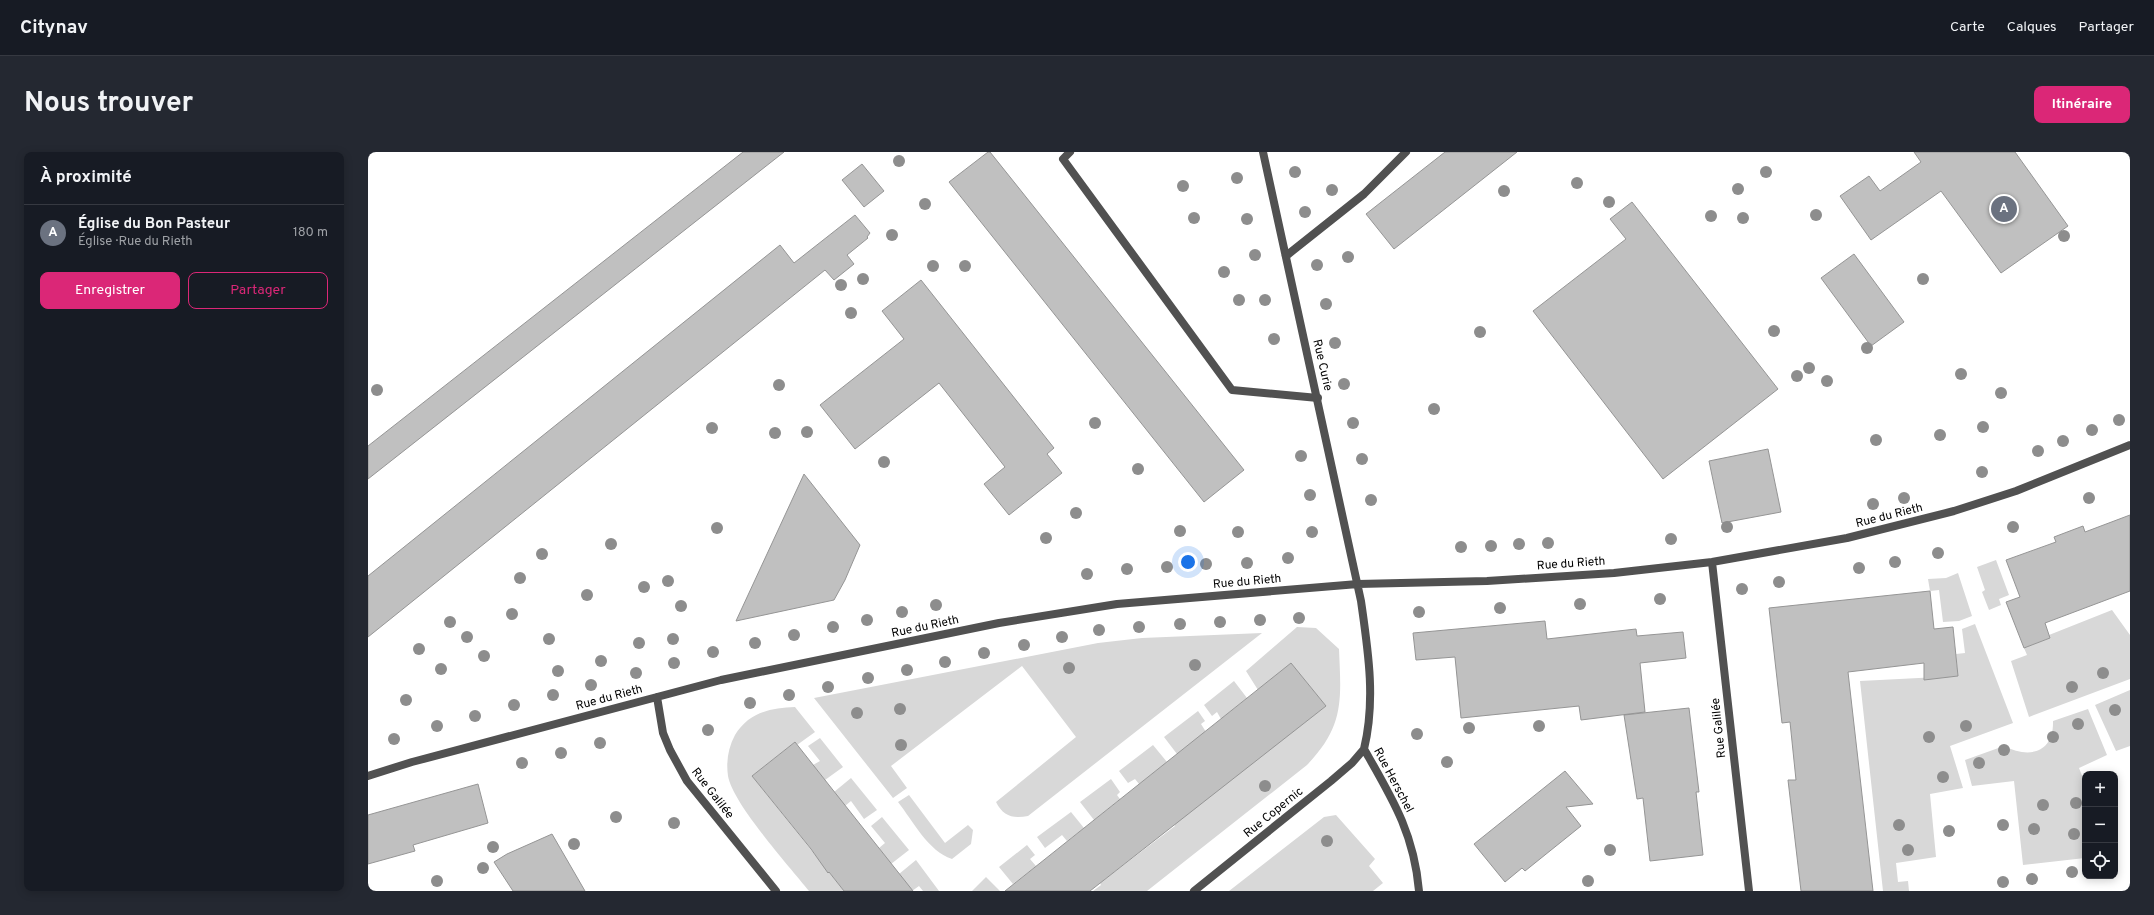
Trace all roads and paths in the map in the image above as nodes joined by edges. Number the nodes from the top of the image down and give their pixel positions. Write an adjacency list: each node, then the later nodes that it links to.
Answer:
1 (1070, 152): 5 (street)
2 (1263, 152): 4 (street, Rue Curie)
3 (1406, 152): 4 (street)
4 (1286, 256): 5 (street, Rue Curie)
5 (1318, 398): 8 (street, Rue Curie)
6 (2130, 445): 7 (street, Rue du Rieth)
7 (1712, 562): 8 (street, Rue du Rieth); 15 (street, Rue Galilée)
8 (1358, 584): 9 (street, Rue du Rieth); 10 (street, Rue Herschel)
9 (657, 697): 11 (street, Rue du Rieth); 12 (street, Rue Galilée)
10 (1364, 749): 13 (street, Rue Copernic); 14 (street, Rue Herschel)
11 (368, 776)
12 (776, 891)
13 (1194, 891)
14 (1419, 891)
15 (1749, 891)

